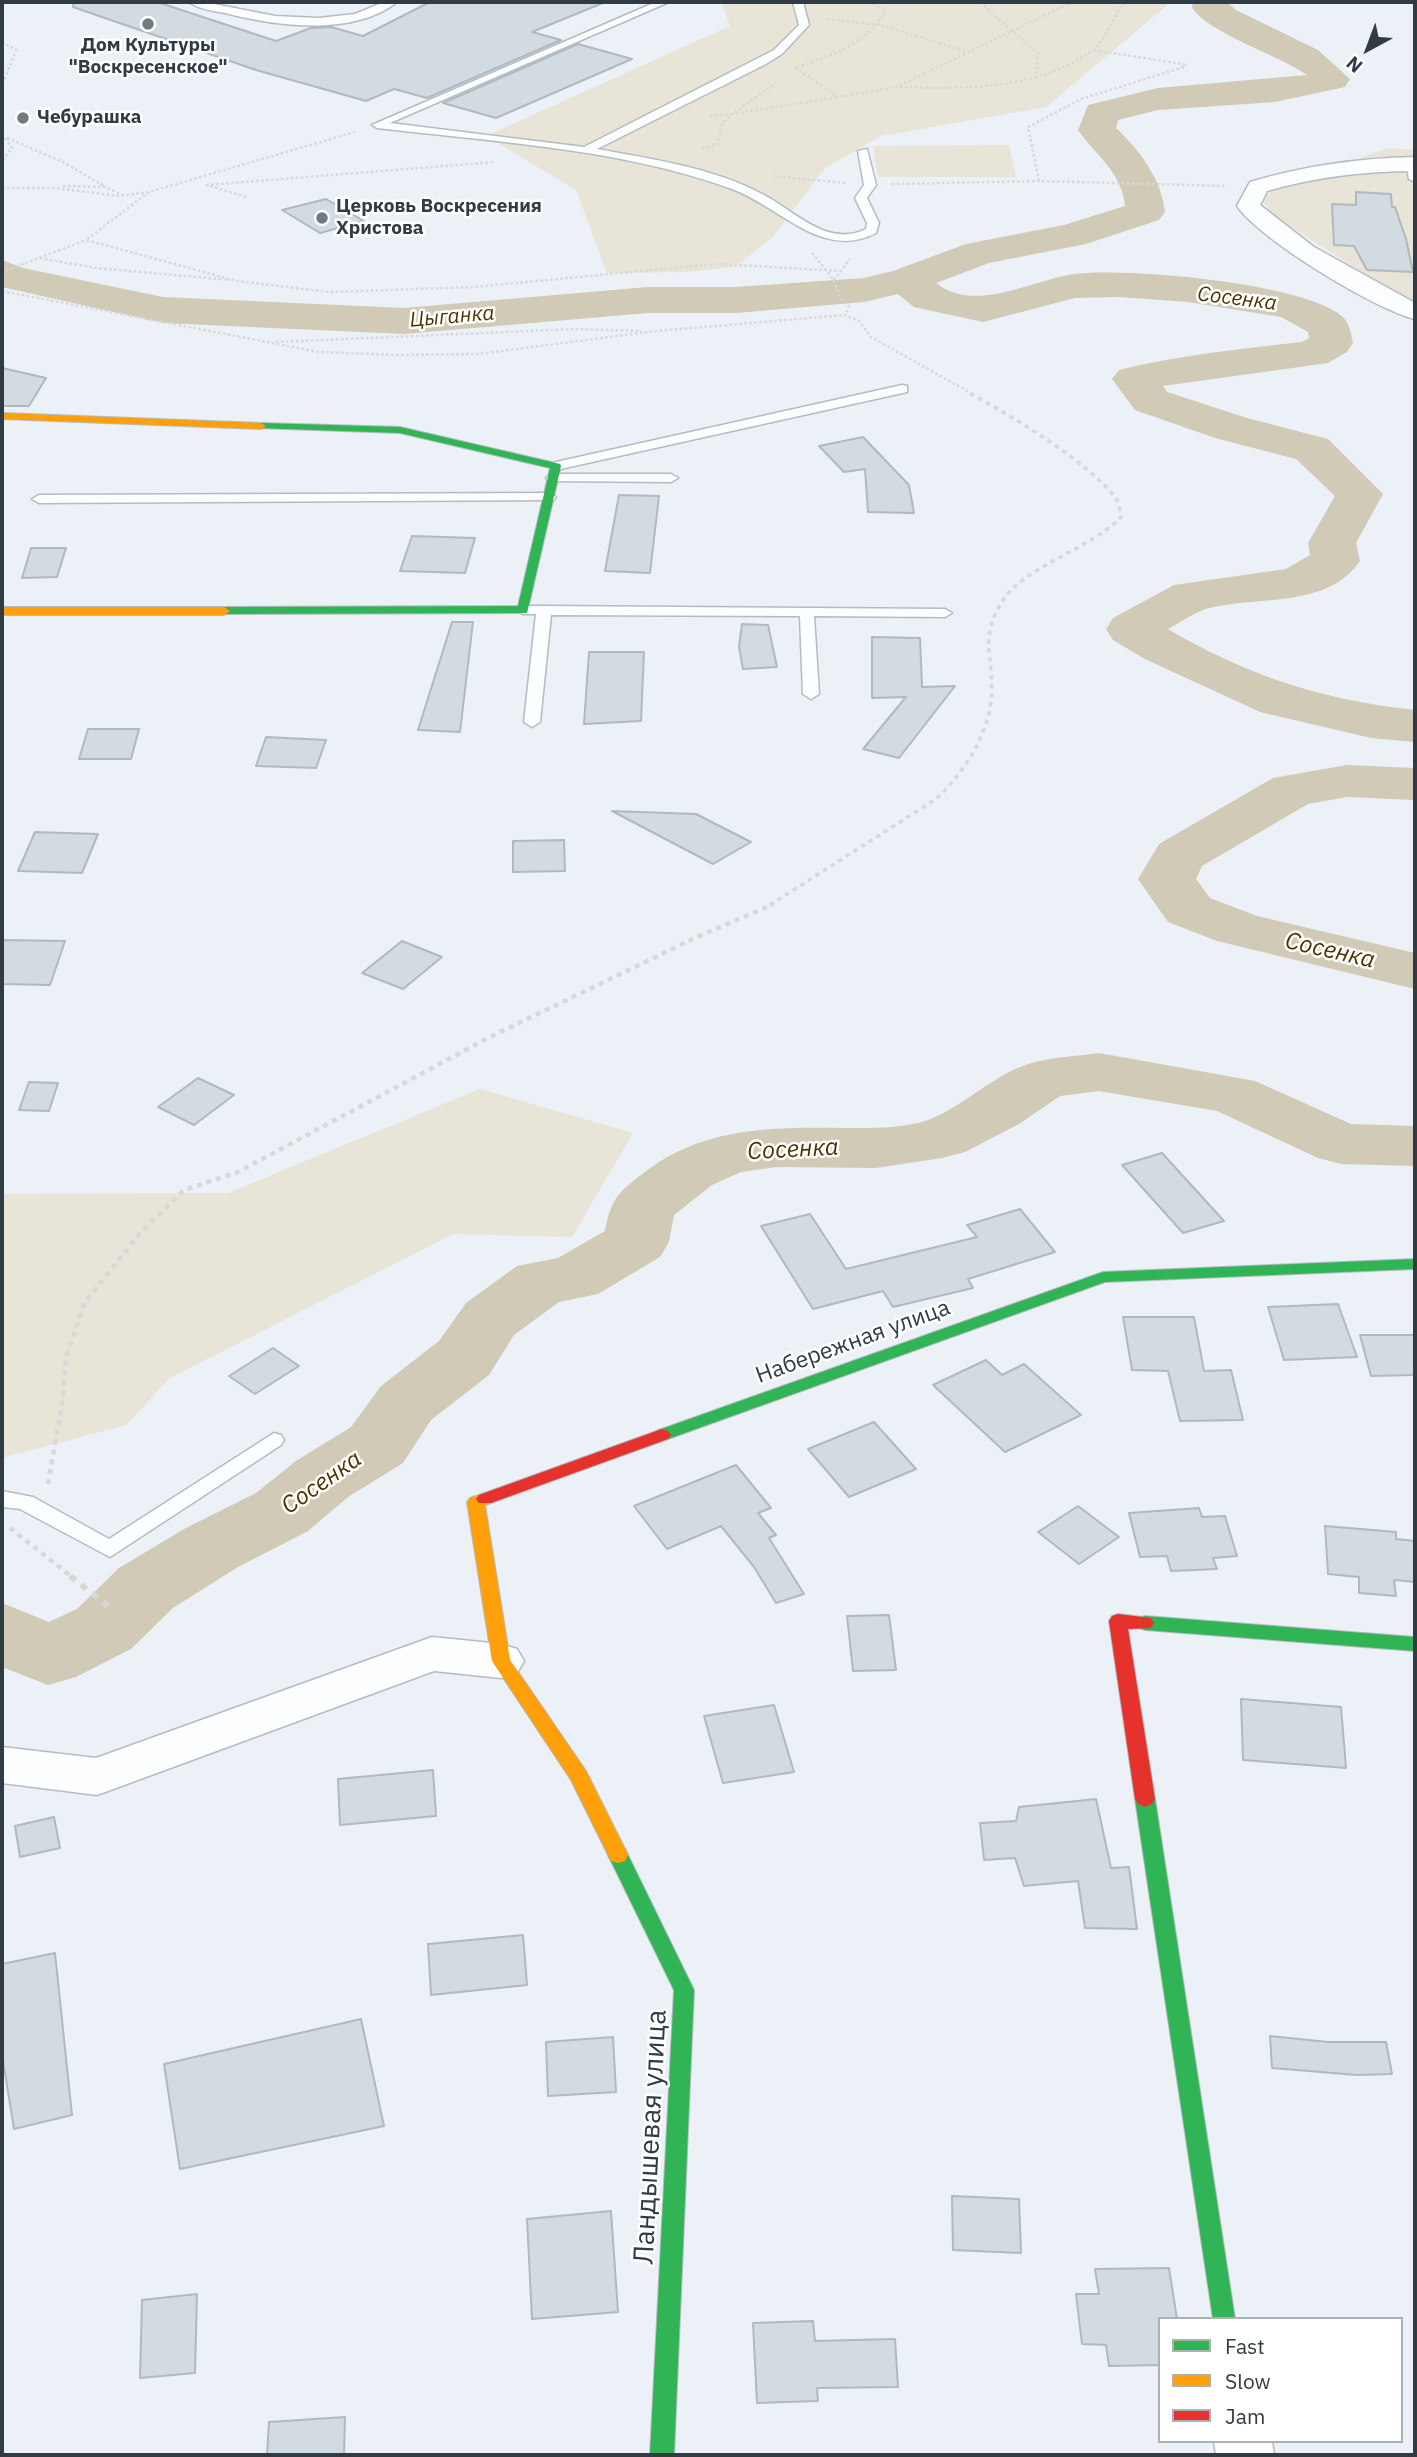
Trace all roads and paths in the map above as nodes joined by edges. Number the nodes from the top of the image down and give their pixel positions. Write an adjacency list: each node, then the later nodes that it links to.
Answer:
1 (194, 2): 2 (lane)
2 (392, 2)
3 (664, 2): 24 (lane)
4 (798, 2): 9 (lane)
5 (871, 2): 10 (path)
6 (980, 2): 11 (path)
7 (1072, 2): 11 (path)
8 (1128, 2): 13 (path)
9 (802, 16): 10 (path); 15 (lane)
10 (881, 25): 14 (path); 16 (path)
11 (1012, 31): 14 (path); 18 (path)
12 (2, 42): 20 (path)
13 (1094, 50): 18 (path); 35 (path)
14 (972, 53): 21 (path)
15 (760, 63): 16 (path); 27 (lane)
16 (796, 68): 17 (path); 22 (path)
17 (787, 75)
18 (1036, 79): 21 (path)
19 (777, 82): 23 (path)
20 (2, 85)
21 (897, 86): 22 (path)
22 (838, 97): 23 (path)
23 (732, 114): 31 (path)
24 (377, 125): 27 (lane); 34 (path)
25 (2, 134): 26 (path)
26 (7, 138): 29 (path); 38 (path)
27 (585, 151): 31 (lane)
28 (863, 151): 37 (lane)
29 (2, 161)
30 (505, 161): 36 (path)
31 (671, 165): 37 (lane)
32 (1414, 169): 39 (street)
33 (761, 175): 37 (path)
34 (195, 179): 36 (path); 42 (path)
35 (1039, 181): 37 (path); 39 (path)
36 (207, 185): 44 (path)
37 (870, 185)
38 (106, 187): 41 (path); 43 (path)
39 (1258, 187): 52 (street)
40 (2, 188): 41 (path)
41 (55, 188): 43 (path)
42 (149, 192): 43 (path); 45 (path)
43 (124, 196)
44 (246, 197)
45 (86, 240): 46 (path); 50 (path)
46 (40, 258): 48 (path); 50 (path)
47 (843, 271): 49 (path)
48 (2, 272)
49 (824, 272): 50 (path); 53 (path)
50 (248, 282)
51 (2, 291): 55 (path)
52 (1414, 311)
53 (846, 313): 54 (path); 72 (path)
54 (656, 331): 55 (path); 55 (path)
55 (263, 342)
56 (902, 389): 58 (lane)
57 (2, 416): 58 (street)
58 (554, 472): 59 (lane); 60 (street)
59 (671, 478)
60 (548, 497): 61 (lane); 62 (street)
61 (39, 499)
62 (523, 610): 63 (lane); 64 (street)
63 (544, 610): 65 (lane); 68 (lane)
64 (2, 611)
65 (807, 612): 66 (lane); 67 (lane)
66 (945, 613)
67 (811, 694)
68 (532, 722)
69 (1415, 1264): 76 (street, Набережная улица)
70 (274, 1440): 72 (lane)
71 (2, 1499): 72 (lane)
72 (25, 1503)
73 (2, 1521): 74 (path)
74 (108, 1606)
75 (1415, 1644): 78 (street)
76 (501, 1661): 77 (street); 79 (street, Ландышевая улица)
77 (2, 1765)
78 (1224, 2317)
79 (662, 2455)

